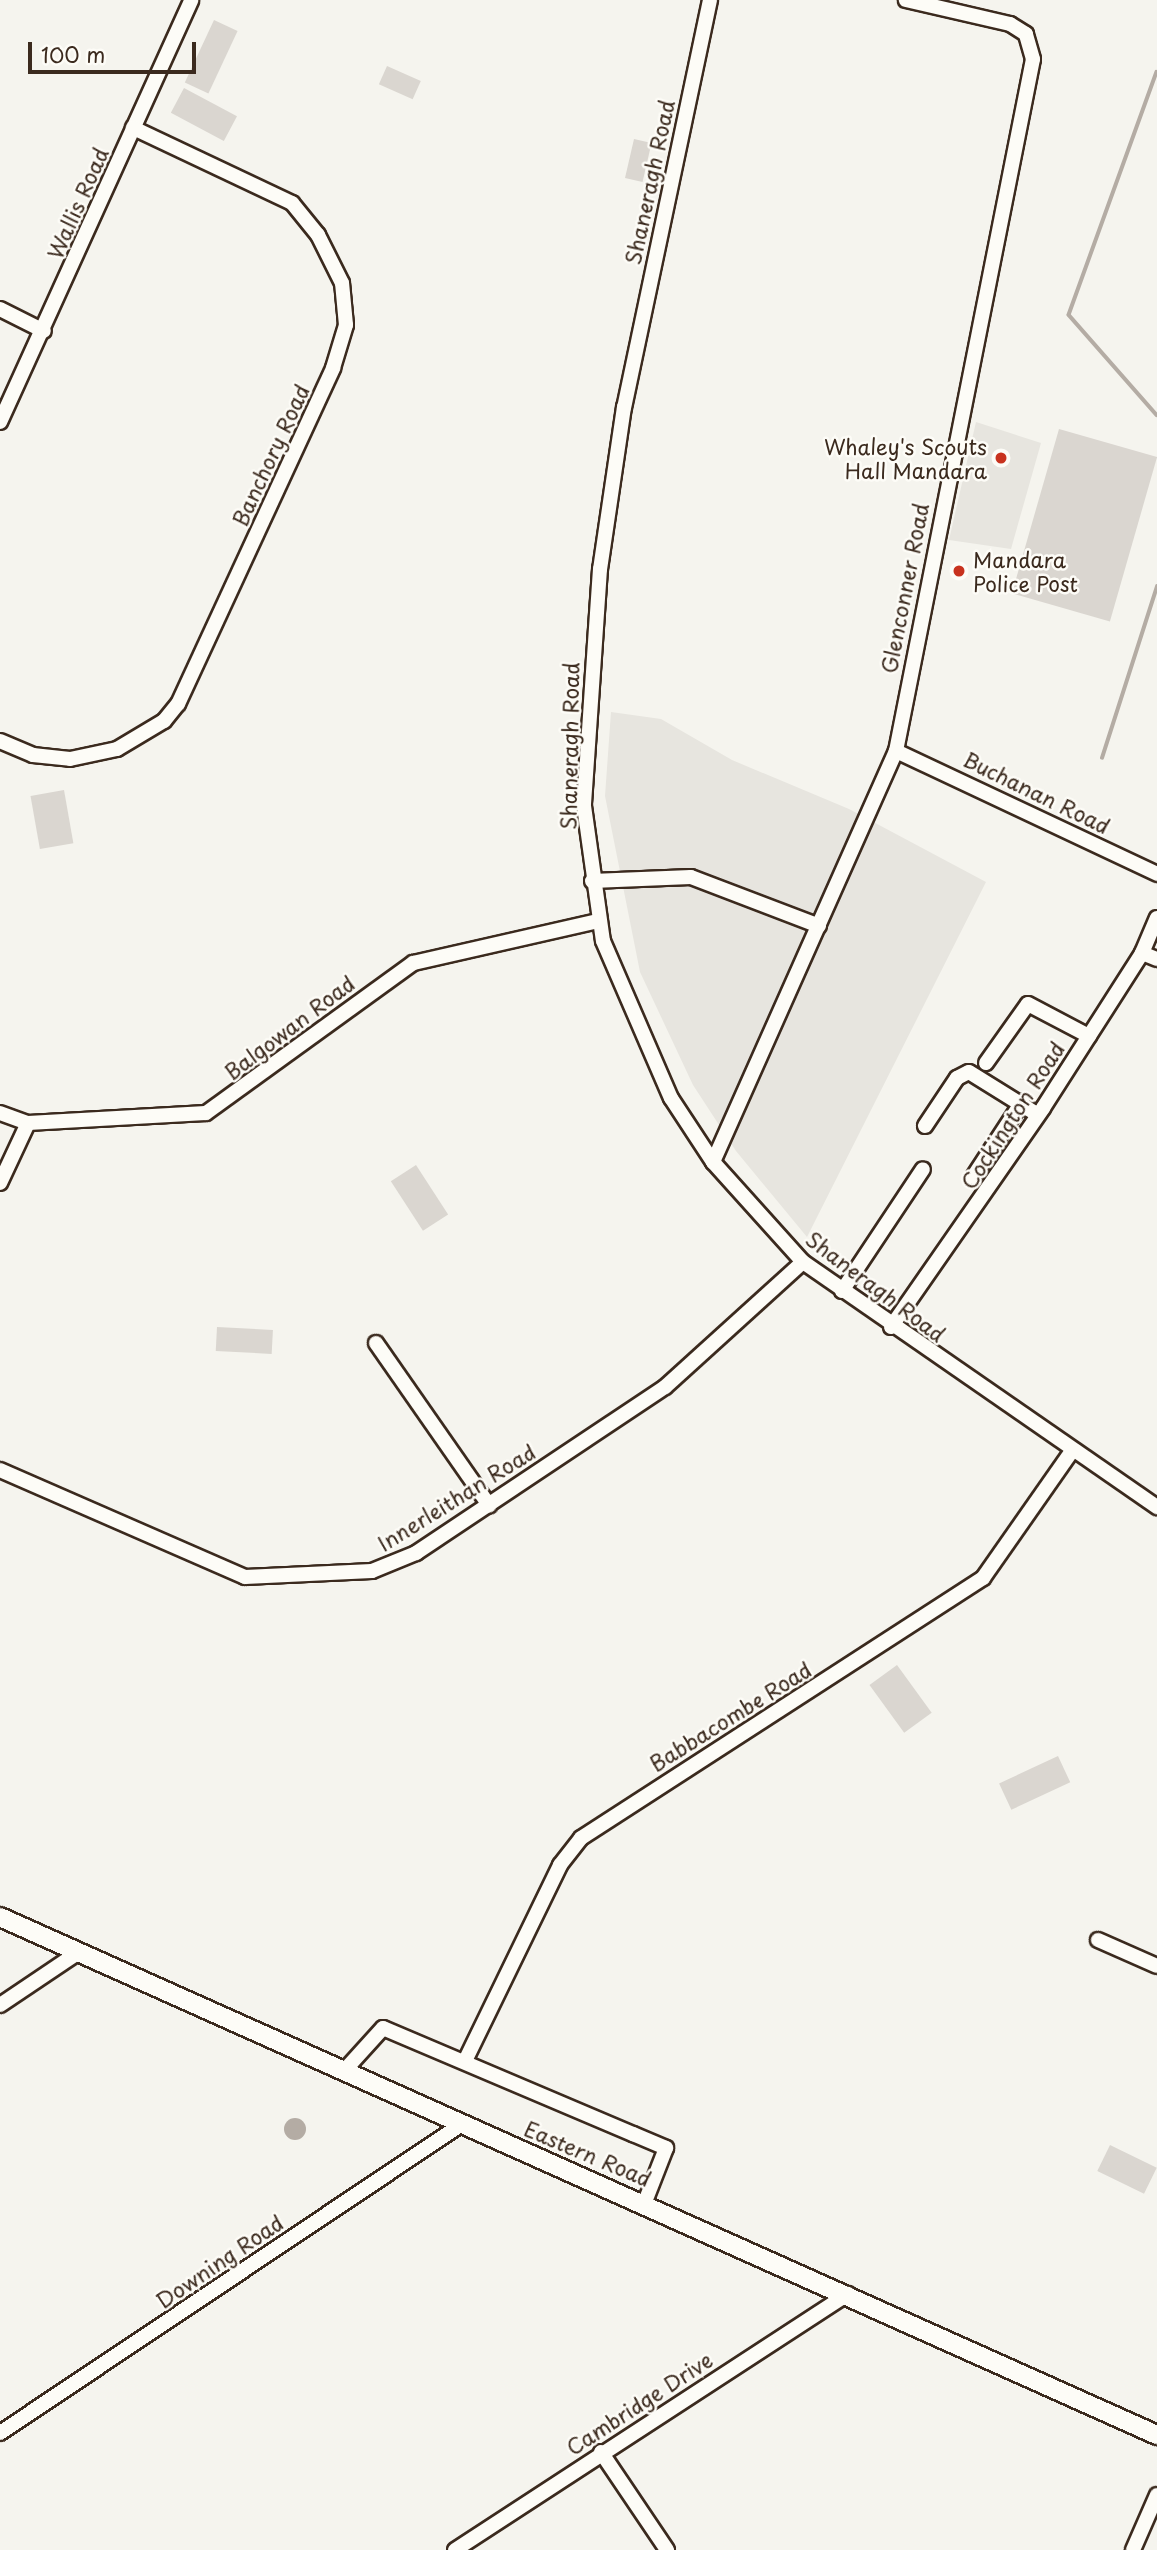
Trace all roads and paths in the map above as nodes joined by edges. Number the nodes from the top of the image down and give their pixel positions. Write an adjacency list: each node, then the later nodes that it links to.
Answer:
1 (191, 0): 4 (street, Wallis Road)
2 (710, 0): 11 (street, Shaneragh Road)
3 (908, 0): 9 (street, Glenconner Road)
4 (133, 128): 6 (street, Wallis Road); 8 (street, Banchory Road)
5 (0, 309): 6 (street)
6 (44, 331): 7 (street, Wallis Road)
7 (0, 422)
8 (0, 741)
9 (896, 751): 10 (street, Buchanan Road); 14 (street, Glenconner Road)
10 (1157, 874)
11 (592, 881): 13 (street, Shaneragh Road); 14 (street)
12 (1157, 918): 15 (street, Cockington Road)
13 (597, 921): 22 (street, Balgowan Road); 24 (street, Shaneragh Road)
14 (819, 926): 24 (street, Glenconner Road)
15 (1142, 953): 16 (street); 17 (street, Cockington Road)
16 (1157, 959)
17 (1089, 1037): 18 (street); 21 (street, Cockington Road)
18 (986, 1063)
19 (1022, 1102): 21 (street); 23 (street); 26 (street)
20 (0, 1113): 22 (street, Balgowan Road)
21 (1038, 1115): 30 (street, Cockington Road)
22 (28, 1123): 27 (street)
23 (925, 1126)
24 (713, 1162): 28 (street, Shaneragh Road)
25 (923, 1169): 29 (street)
26 (973, 1177)
27 (0, 1183)
28 (803, 1262): 29 (street, Shaneragh Road); 34 (street, Innerleithan Road)
29 (842, 1291): 30 (street, Shaneragh Road)
30 (891, 1327): 32 (street, Shaneragh Road)
31 (376, 1343): 34 (street)
32 (1072, 1451): 35 (street, Shaneragh Road); 41 (street, Babbacombe Road)
33 (0, 1470): 34 (street, Innerleithan Road)
34 (489, 1505)
35 (1157, 1507)
36 (0, 1917): 38 (main road, Eastern Road)
37 (1098, 1940): 39 (street)
38 (79, 1952): 40 (street); 42 (main road, Eastern Road)
39 (1157, 1966)
40 (0, 2005)
41 (465, 2061): 42 (street); 44 (street)
42 (344, 2071): 43 (main road, Eastern Road)
43 (462, 2124): 44 (main road, Eastern Road); 46 (street, Downing Road)
44 (645, 2202): 45 (main road, Eastern Road)
45 (848, 2294): 47 (main road, Eastern Road); 48 (street, Cambridge Drive)
46 (0, 2433)
47 (1157, 2435)
48 (601, 2452): 50 (street, Cambridge Drive); 51 (street)
49 (1157, 2495): 52 (street)
50 (455, 2550)
51 (667, 2550)
52 (1133, 2550)

